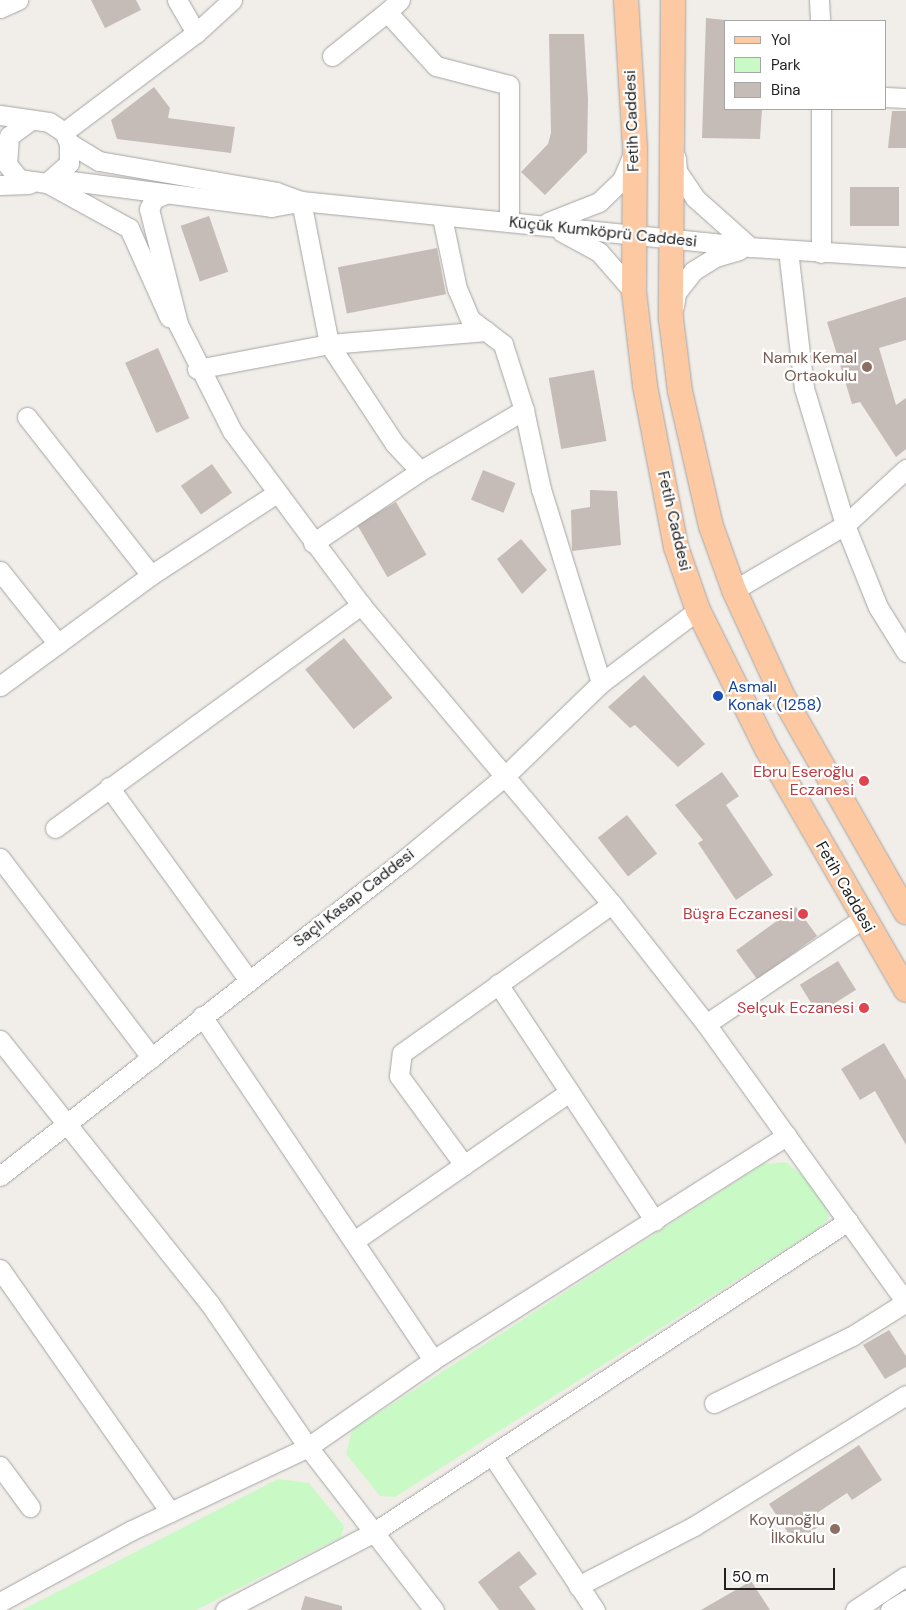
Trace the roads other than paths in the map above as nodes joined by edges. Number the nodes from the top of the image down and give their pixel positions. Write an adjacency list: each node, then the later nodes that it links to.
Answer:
1 (18, 0): 8 (street)
2 (177, 0): 10 (street)
3 (232, 0): 10 (street)
4 (626, 0): 19 (main road, Fetih Caddesi)
5 (673, 0): 17 (main road)
6 (819, 0): 9 (street)
7 (393, 6): 11 (street); 27 (street)
8 (0, 8)
9 (820, 20)
10 (196, 33): 18 (street)
11 (332, 56)
12 (886, 97): 13 (street)
13 (906, 98)
14 (821, 110): 33 (street)
15 (0, 115): 16 (street)
16 (31, 120): 18 (street); 20 (street)
17 (671, 124): 30 (main road); 31 (street)
18 (66, 138): 21 (street); 25 (street)
19 (635, 149): 28 (street); 29 (main road, Fetih Caddesi)
20 (3, 150): 22 (street)
21 (52, 181): 22 (street); 24 (street); 37 (street)
22 (29, 184): 23 (street)
23 (0, 185)
24 (165, 194): 25 (street); 37 (street)
25 (301, 201): 26 (street, Küçük Kumköprü Caddesi); 39 (street)
26 (442, 217): 27 (street, Küçük Kumköprü Caddesi); 38 (street)
27 (510, 222): 28 (street, Küçük Kumköprü Caddesi)
28 (540, 225): 29 (street, Küçük Kumköprü Caddesi); 35 (street)
29 (631, 234): 30 (street, Küçük Kumköprü Caddesi); 35 (main road, Fetih Caddesi)
30 (670, 238): 31 (street, Küçük Kumköprü Caddesi); 36 (main road)
31 (750, 247): 32 (street, Küçük Kumköprü Caddesi); 36 (street)
32 (788, 250): 33 (street, Küçük Kumköprü Caddesi); 46 (street)
33 (821, 253): 34 (street, Küçük Kumköprü Caddesi)
34 (906, 257)
35 (634, 292): 52 (main road, Fetih Caddesi)
36 (671, 319): 50 (main road)
37 (178, 324): 40 (street)
38 (486, 332): 39 (street); 41 (street)
39 (330, 344): 40 (street); 44 (street)
40 (197, 369): 45 (street)
41 (524, 410): 44 (street); 55 (street)
42 (27, 417): 49 (street)
43 (906, 469): 46 (street)
44 (420, 471): 47 (street)
45 (277, 493): 47 (street); 49 (street)
46 (845, 525): 50 (street); 54 (street)
47 (313, 543): 51 (street)
48 (0, 571): 53 (street)
49 (151, 575): 53 (street)
50 (734, 590): 62 (main road)
51 (361, 606): 57 (street); 58 (street)
52 (698, 610): 55 (street, Saçlı Kasap Caddesi); 63 (main road, Fetih Caddesi)
53 (58, 644): 56 (street)
54 (906, 652)
55 (602, 683): 57 (street, Saçlı Kasap Caddesi)
56 (0, 686)
57 (504, 776): 61 (street); 64 (street, Saçlı Kasap Caddesi)
58 (109, 787): 59 (street); 64 (street)
59 (55, 828)
60 (0, 858): 70 (street)
61 (612, 904): 65 (street); 68 (street)
62 (906, 912)
63 (862, 919): 66 (main road, Fetih Caddesi); 68 (street)
64 (248, 979): 67 (street, Saçlı Kasap Caddesi)
65 (498, 984): 71 (street); 74 (street)
66 (906, 990)
67 (202, 1016): 70 (street, Saçlı Kasap Caddesi); 78 (street)
68 (706, 1024): 73 (street)
69 (0, 1040): 72 (street)
70 (152, 1058): 72 (street, Saçlı Kasap Caddesi)
71 (569, 1092): 74 (street); 76 (street)
72 (69, 1125): 75 (street, Saçlı Kasap Caddesi); 84 (street)
73 (787, 1135): 76 (street); 77 (street)
74 (464, 1165): 78 (street)
75 (0, 1176)
76 (655, 1221): 81 (street)
77 (848, 1222): 80 (street); 85 (street)
78 (354, 1241): 81 (street)
79 (0, 1269): 88 (street)
80 (906, 1302): 83 (street)
81 (433, 1360): 84 (street)
82 (906, 1395): 91 (street)
83 (714, 1403)
84 (308, 1447): 88 (street); 89 (street)
85 (492, 1455): 89 (street); 91 (street)
86 (0, 1466): 87 (street)
87 (30, 1507)
88 (170, 1512): 93 (street)
89 (374, 1532): 94 (street); 95 (street)
90 (906, 1576): 97 (street)
91 (578, 1586): 96 (street)
92 (906, 1600): 98 (street)
93 (0, 1602)
94 (225, 1610)
95 (434, 1610)
96 (595, 1610)
97 (855, 1610)
98 (890, 1610)

